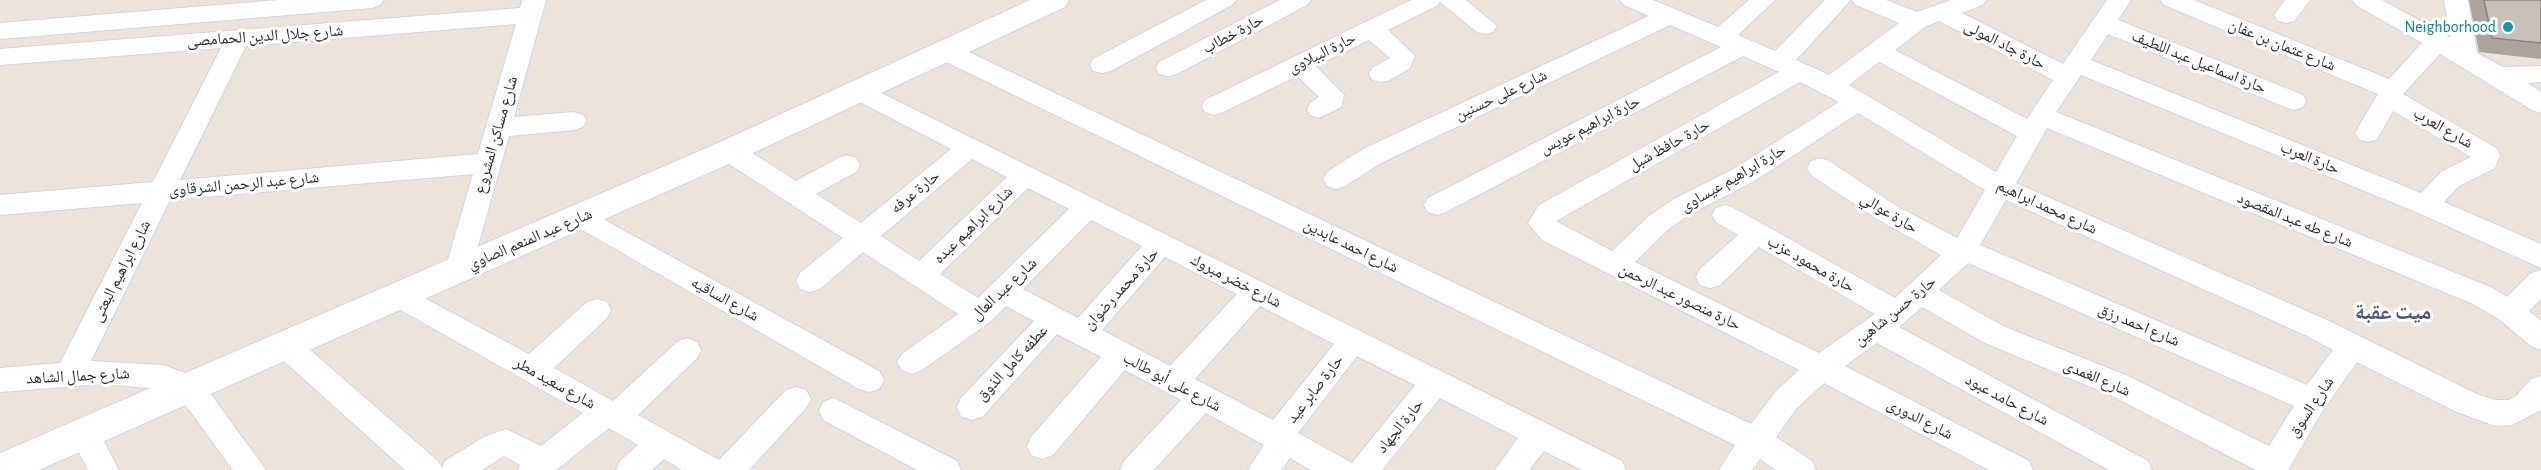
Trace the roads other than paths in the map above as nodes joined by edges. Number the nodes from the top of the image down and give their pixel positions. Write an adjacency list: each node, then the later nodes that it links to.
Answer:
1 (372, 0): 15 (street, شارع جلال الدين الحمامصى)
2 (1055, 0): 19 (street, شارع عبد المنعم الصاوي)
3 (1224, 0): 35 (street)
4 (1299, 0): 37 (street, حارة خطاب)
5 (1430, 0): 24 (street, حارة الببلاوى)
6 (1451, 0): 23 (street)
7 (1632, 0): 18 (street, شارع محمد ابراهيم)
8 (1763, 0): 27 (street, حارة ابراهيم عويس)
9 (1839, 0): 36 (street, حارة حافظ شبل)
10 (1864, 0): 21 (street)
11 (2119, 0): 22 (street, حارة حسن شاهين)
12 (2172, 0): 44 (street, شارع عثمان بن عفان)
13 (2364, 0): 28 (street)
14 (2456, 0): 33 (street)
15 (305, 2): 20 (street, شارع جلال الدين الحمامصى)
16 (1958, 4): 21 (street); 38 (street, حارة جاد المولى)
17 (532, 8): 26 (street, شارع جلال الدين الحمامصى); 52 (street, شارع مساكن المشروع)
18 (1663, 8): 27 (street, شارع محمد ابراهيم); 60 (street, شارع على حسنين)
19 (1018, 9): 30 (street, شارع عبد المنعم الصاوي)
20 (142, 19): 25 (street, شارع جلال الدين الحمامصى); 29 (street)
21 (1917, 21): 31 (street)
22 (2104, 23): 38 (street, حارة حسن شاهين); 46 (street, حارة اسماعيل عبد اللطيف)
23 (1485, 26)
24 (1371, 29): 34 (street, حارة الببلاوى); 39 (street)
25 (0, 31)
26 (238, 38): 29 (street, شارع جلال الدين الحمامصى); 62 (street, شارع ابراهيم البعثى)
27 (1732, 41): 36 (street, شارع محمد ابراهيم); 65 (street, حارة ابراهيم عويس)
28 (2438, 41): 33 (street); 44 (street)
29 (123, 46): 32 (street, شارع جلال الدين الحمامصى)
30 (947, 52): 43 (street, شارع عبد المنعم الصاوي); 117 (street, شارع احمد عابدين)
31 (1879, 52): 42 (street); 51 (street)
32 (0, 57)
33 (2466, 58): 41 (street)
34 (1299, 64): 48 (street, حارة الببلاوى); 49 (street)
35 (1102, 65)
36 (1790, 67): 42 (street, شارع محمد ابراهيم); 70 (street, حارة حافظ شبل)
37 (1168, 68)
38 (2072, 70): 51 (street, حارة حسن شاهين); 66 (street, حارة العرب)
39 (1381, 74)
40 (2541, 74): 41 (street)
41 (2499, 76): 47 (street)
42 (1830, 87): 45 (street, شارع محمد ابراهيم)
43 (861, 92): 54 (street, شارع خضر مبروك); 55 (street, شارع عبد المنعم الصاوي)
44 (2391, 94): 53 (street); 66 (street, شارع العرب)
45 (1858, 101): 61 (street, شارع محمد ابراهيم); 76 (street, حارة ابراهيم عيساوى)
46 (2294, 101)
47 (2541, 104)
48 (1214, 106)
49 (1318, 109)
50 (574, 121): 52 (street)
51 (2037, 125): 61 (street, حارة حسن شاهين); 87 (street, شارع طه عبد المقصود)
52 (498, 128): 56 (street, شارع مساكن المشروع)
53 (2368, 133)
54 (970, 147): 59 (street, شارع خضر مبروك); 72 (street, حارة عرفه)
55 (729, 151): 63 (street); 69 (street, شارع عبد المنعم الصاوي)
56 (488, 163): 62 (street, شارع عبد الرحمن الشرقاوى); 77 (street, شارع مساكن المشروع)
57 (847, 165): 63 (street)
58 (1820, 168): 74 (street, حارة عوالي)
59 (1025, 175): 67 (street, شارع خضر مبروك); 78 (street, شارع ابراهيم عبده)
60 (1336, 179)
61 (2001, 188): 74 (street, حارة حسن شاهين); 95 (street, شارع محمد ابراهيم)
62 (161, 192): 64 (street, شارع عبد الرحمن الشرقاوى); 101 (street, شارع ابراهيم البعثى)
63 (795, 194): 72 (street)
64 (0, 205)
65 (1437, 205)
66 (2425, 205): 75 (street, حارة العرب)
67 (1088, 206): 73 (street, شارع خضر مبروك); 83 (street, شارع عبد العال)
68 (1725, 214): 71 (street, حارة محمود عزب)
69 (581, 217): 77 (street, شارع عبد المنعم الصاوي); 103 (street, شارع الساقيه)
70 (1541, 223): 76 (street, حارة منصور عبد الرحمن)
71 (1757, 233): 79 (street); 90 (street, حارة محمود عزب)
72 (860, 237): 78 (street); 80 (street, حارة عرفه)
73 (1161, 243): 82 (street, شارع خضر مبروك); 91 (street, حارة محمد رضوان)
74 (1963, 251): 84 (street, حارة حسن شاهين); 110 (street, شارع احمد رزق)
75 (2541, 257)
76 (1615, 265): 99 (street, حارة منصور عبد الرحمن)
77 (459, 270): 85 (street, شارع عبد المنعم الصاوي)
78 (921, 276): 88 (street)
79 (1710, 277)
80 (810, 280)
81 (2541, 281): 87 (street)
82 (1257, 291): 93 (street, شارع خضر مبروك); 105 (street)
83 (1004, 292): 88 (street, شارع عبد العال); 89 (street, شارع على أبو طالب)
84 (1921, 293): 90 (street, حارة حسن شاهين); 121 (street, شارع الغمدى)
85 (400, 296): 94 (street, شارع عبد المنعم الصاوي); 100 (street, شارع سعيد مطر)
86 (597, 310): 100 (street)
87 (2510, 312): 92 (street, شارع طه عبد المقصود)
88 (980, 314): 98 (street, شارع عبد العال)
89 (1053, 319): 91 (street, شارع على أبو طالب); 111 (street, عطفه كامل الذوق)
90 (1887, 321): 99 (street, حارة حسن شاهين); 140 (street, شارع حامد عبود)
91 (1081, 334): 97 (street, شارع على أبو طالب)
92 (2541, 338)
93 (1353, 340): 104 (street, شارع خضر مبروك); 116 (street, حارة صابر عيد)
94 (285, 345): 106 (street, شارع عبد المنعم الصاوي); 125 (street)
95 (2353, 345): 107 (street, شارع محمد ابراهيم); 110 (street, شارع السوق)
96 (687, 350): 113 (street)
97 (1121, 355): 105 (street, شارع على أبو طالب); 119 (street)
98 (912, 362)
99 (1821, 368): 117 (street, حارة حسن شاهين); 139 (street, شارع الدورى)
100 (532, 370): 113 (street, شارع سعيد مطر)
101 (69, 375): 102 (street, شارع جمال الشاهد); 106 (street, شارع جمال الشاهد)
102 (0, 380)
103 (869, 380)
104 (1435, 382): 115 (street, شارع خضر مبروك); 134 (street, حارة الجهاد)
105 (1173, 383): 108 (street, شارع على أبو طالب)
106 (189, 387): 114 (street, شارع عبد المنعم الصاوي); 124 (street)
107 (2541, 388)
108 (1201, 398): 116 (street, شارع على أبو طالب); 131 (street)
109 (796, 399): 129 (street)
110 (2313, 401): 121 (street, شارع السوق)
111 (972, 407)
112 (834, 411): 130 (street)
113 (611, 414): 118 (street, شارع سعيد مطر); 120 (street)
114 (84, 433): 122 (street, شارع عبد المنعم الصاوي); 123 (street)
115 (1540, 434): 135 (street); 136 (street, شارع خضر مبروك)
116 (1281, 440): 132 (street, حارة صابر عيد); 133 (street, شارع على أبو طالب)
117 (1755, 440): 137 (street, حارة حسن شاهين); 138 (street, شارع احمد عابدين)
118 (661, 442): 127 (street); 128 (street, شارع سعيد مطر)
119 (1042, 446)
120 (538, 466): 126 (street)
121 (2272, 466)
122 (0, 470)
123 (104, 470)
124 (251, 470)
125 (427, 470)
126 (456, 470)
127 (631, 470)
128 (710, 470)
129 (729, 470)
130 (946, 470)
131 (1135, 470)
132 (1263, 470)
133 (1340, 470)
134 (1364, 470)
135 (1510, 470)
136 (1611, 470)
137 (1734, 470)
138 (1801, 470)
139 (2018, 470)
140 (2137, 470)

